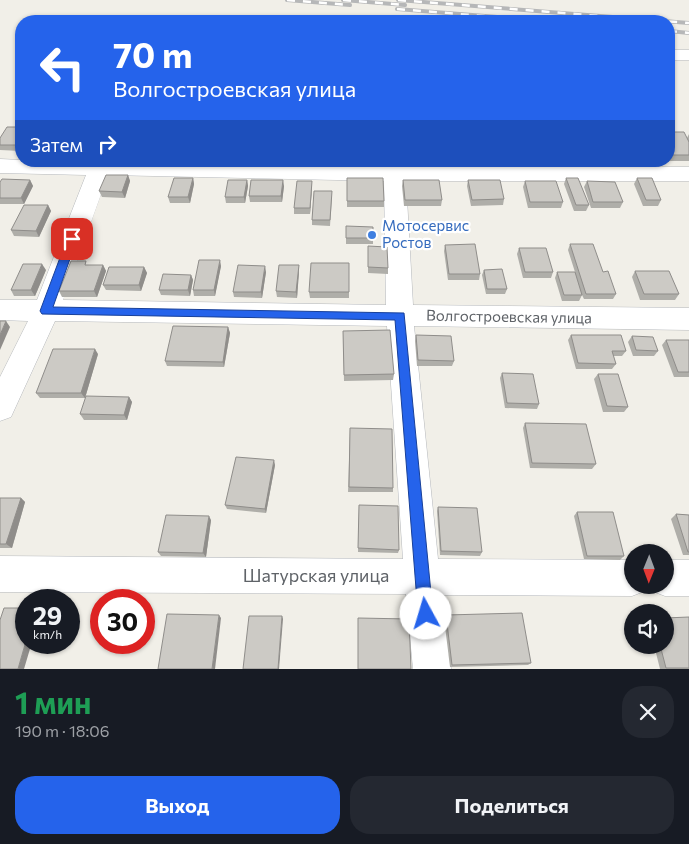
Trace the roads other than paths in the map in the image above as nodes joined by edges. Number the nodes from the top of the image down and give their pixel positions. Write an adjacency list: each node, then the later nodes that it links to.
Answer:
1 (675, 54): 2 (street)
2 (689, 55)
3 (0, 166): 4 (street)
4 (15, 166)
5 (99, 167): 9 (street)
6 (395, 167): 7 (street); 10 (street)
7 (689, 174)
8 (0, 310): 9 (street, Волгостроевская улица)
9 (46, 311): 10 (street, Волгостроевская улица); 12 (street)
10 (400, 316): 11 (street, Волгостроевская улица); 14 (street)
11 (689, 319)
12 (0, 408)
13 (0, 574): 14 (street, Шатурская улица)
14 (422, 577): 15 (street, Шатурская улица); 18 (street)
15 (624, 578)
16 (674, 578): 17 (street)
17 (689, 578)
18 (432, 669)

